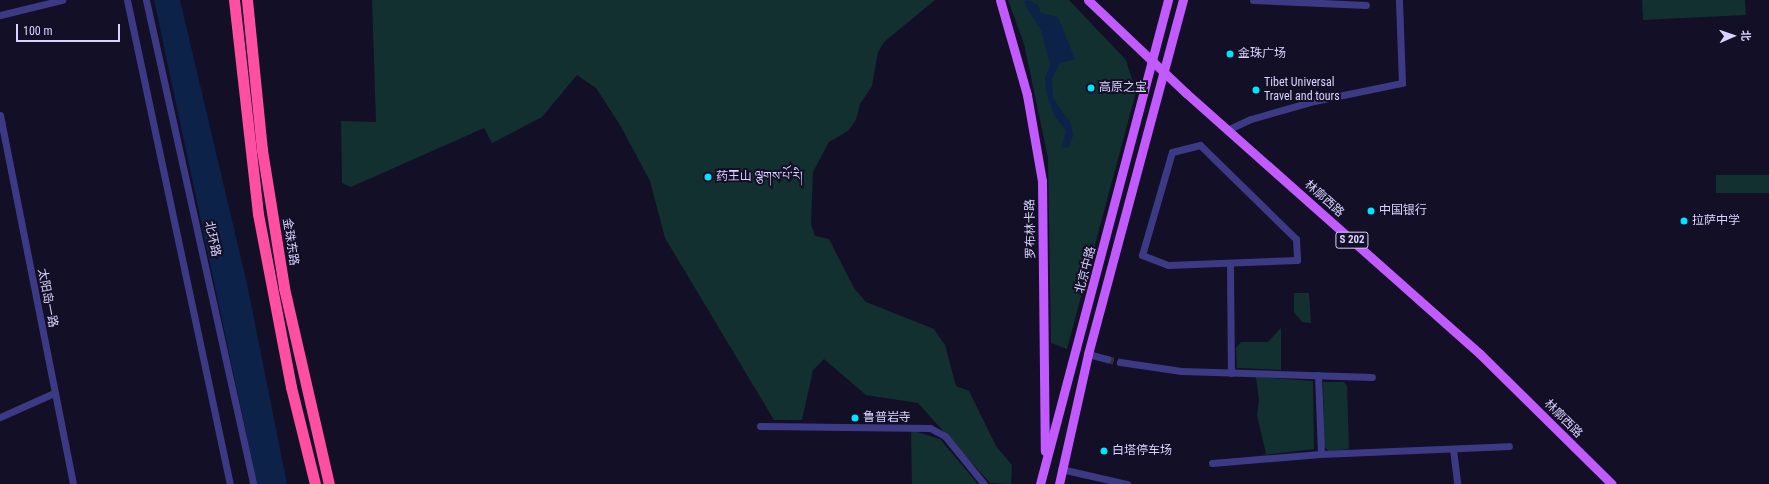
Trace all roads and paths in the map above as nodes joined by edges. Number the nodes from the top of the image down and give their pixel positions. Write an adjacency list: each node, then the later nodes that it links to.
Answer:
1 (62, 0): 13 (street)
2 (127, 0): 35 (street)
3 (146, 0): 36 (street, 北环路)
4 (234, 0): 37 (highway)
5 (247, 0): 38 (highway, 金珠东路)
6 (1000, 0): 31 (main road, 罗布林卡路)
7 (1088, 0): 14 (main road, 林廓西路 / S 202)
8 (1168, 0): 14 (main road, 北京中路)
9 (1183, 0): 15 (main road, 北京中路)
10 (1253, 0): 12 (street)
11 (1399, 0): 17 (street)
12 (1366, 5)
13 (0, 15)
14 (1154, 62): 15 (main road, 林廓西路 / S 202); 31 (main road, 北京中路)
15 (1164, 71): 17 (main road, 林廓西路 / S 202); 19 (main road, 北京中路)
16 (0, 115): 25 (street, 太阳岛一路)
17 (1228, 130): 44 (main road, 林廓西路 / S 202)
18 (1230, 264): 18 (street); 22 (street)
19 (1088, 354): 20 (street); 33 (main road, 北京中路)
20 (1107, 359)
21 (1120, 362): 22 (street)
22 (1231, 373): 23 (street)
23 (1318, 376): 24 (street); 30 (street)
24 (1372, 377)
25 (54, 393): 26 (street); 34 (street, 太阳岛一路)
26 (0, 417)
27 (760, 426): 39 (street)
28 (1509, 446): 29 (street)
29 (1453, 449): 30 (street); 43 (street)
30 (1320, 454): 32 (street)
31 (1045, 463): 40 (main road, 北京中路)
32 (1212, 463)
33 (1061, 469): 41 (main road, 北京中路); 42 (street)
34 (73, 484)
35 (230, 484)
36 (254, 484)
37 (315, 484)
38 (329, 484)
39 (984, 484)
40 (1040, 484)
41 (1059, 484)
42 (1127, 484)
43 (1457, 484)
44 (1612, 484)

